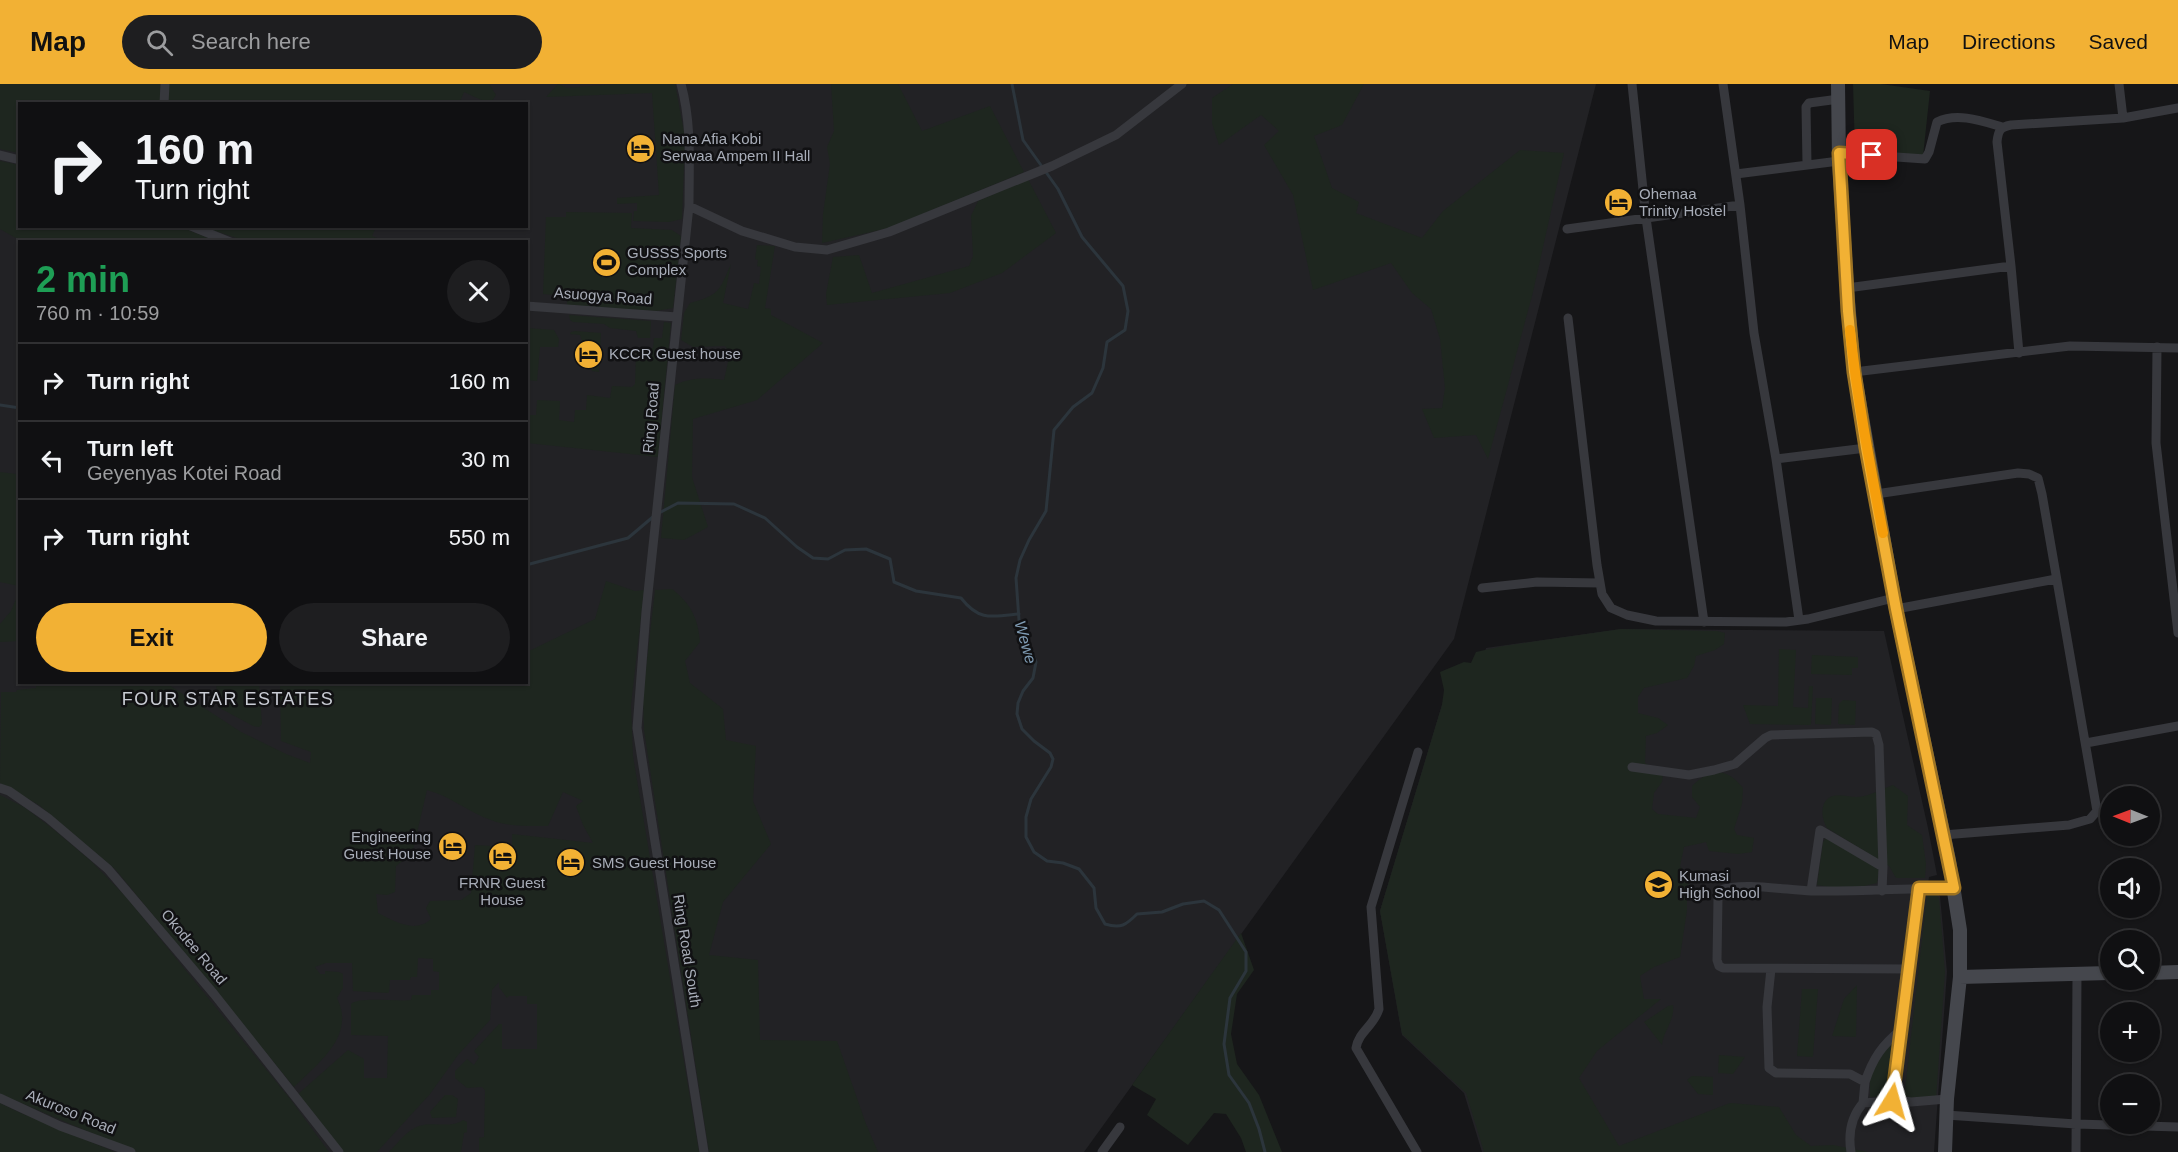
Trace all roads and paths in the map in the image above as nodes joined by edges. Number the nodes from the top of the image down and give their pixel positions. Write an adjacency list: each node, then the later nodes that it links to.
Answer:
1 (165, 84): 9 (street)
2 (681, 84): 19 (street, Ring Road)
3 (1182, 84): 19 (street)
4 (1632, 84): 20 (street)
5 (1723, 84): 17 (street)
6 (1838, 84): 8 (street)
7 (2119, 84): 11 (street)
8 (1839, 99): 14 (street); 16 (street)
9 (164, 102)
10 (2178, 108): 11 (street)
11 (2123, 118): 12 (street)
12 (2002, 127): 14 (street); 24 (street)
13 (0, 155): 15 (street)
14 (1839, 157): 16 (street); 25 (street)
15 (18, 160)
16 (1808, 164): 17 (street)
17 (1736, 174): 18 (street)
18 (1740, 205): 20 (street); 34 (street)
19 (689, 206): 27 (street, Ring Road)
20 (1646, 218): 22 (street); 43 (street)
21 (196, 228): 23 (street)
22 (1567, 229)
23 (225, 240)
24 (2011, 266): 25 (street); 31 (street)
25 (1846, 288): 32 (street)
26 (528, 306): 27 (street, Asuogya Road)
27 (677, 317): 41 (street, Ring Road)
28 (1568, 318): 37 (street)
29 (2157, 347): 30 (street); 31 (street); 39 (street)
30 (2178, 348)
31 (2019, 353): 32 (street)
32 (1854, 372): 33 (street)
33 (1866, 448): 34 (street); 35 (street)
34 (1776, 459): 42 (street)
35 (1876, 494): 36 (street); 40 (street)
36 (2056, 579): 40 (street); 46 (street)
37 (1600, 583): 38 (street); 43 (street)
38 (1482, 588)
39 (2175, 590): 44 (street)
40 (1895, 604): 42 (street); 50 (street)
41 (646, 612): 75 (street, Ring Road South)
42 (1799, 620): 43 (street)
43 (1704, 621)
44 (2178, 633)
45 (2178, 726): 46 (street)
46 (2086, 743): 50 (street)
47 (1418, 752): 77 (street)
48 (1632, 767): 51 (street)
49 (0, 788): 74 (street, Okodee Road)
50 (1943, 835): 53 (street)
51 (1883, 867): 54 (street); 55 (street)
52 (1919, 888): 53 (street); 55 (street); 57 (street)
53 (1954, 888): 62 (street)
54 (1811, 891): 55 (street); 56 (street)
55 (1882, 891)
56 (1772, 969): 57 (street); 64 (street)
57 (1910, 969): 63 (street)
58 (2178, 972): 61 (street)
59 (2077, 973): 60 (street); 62 (street); 70 (street)
60 (2100, 973)
61 (2160, 973)
62 (1960, 977): 66 (street)
63 (1902, 1029): 64 (street); 67 (street)
64 (1865, 1082): 68 (street)
65 (0, 1098): 73 (street, Akuroso Road)
66 (1947, 1099): 67 (street); 69 (street)
67 (1892, 1101): 68 (street)
68 (1863, 1103): 78 (street)
69 (1946, 1115): 70 (street); 79 (street)
70 (2076, 1124): 72 (street); 80 (street)
71 (1119, 1127): 76 (street)
72 (2178, 1127)
73 (131, 1152)
74 (339, 1152)
75 (704, 1152)
76 (1102, 1152)
77 (1417, 1152)
78 (1851, 1152)
79 (1946, 1152)
80 (2076, 1152)

